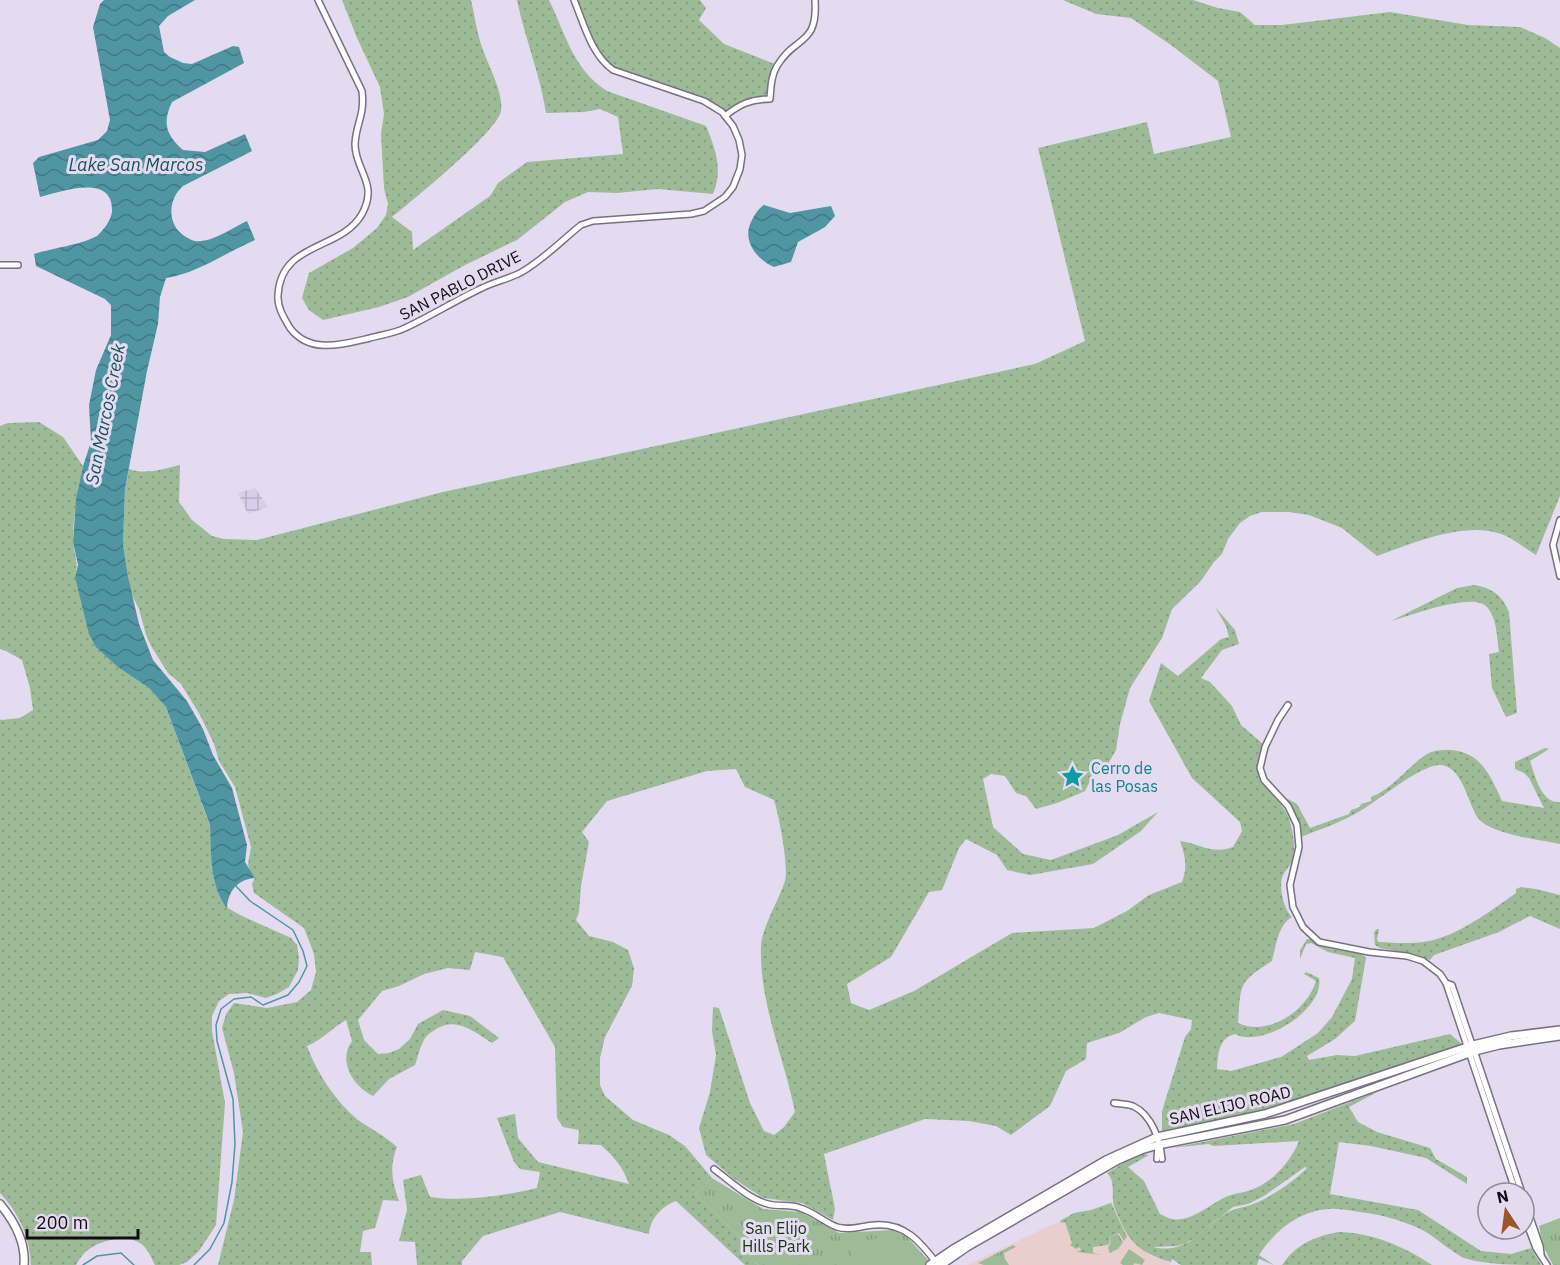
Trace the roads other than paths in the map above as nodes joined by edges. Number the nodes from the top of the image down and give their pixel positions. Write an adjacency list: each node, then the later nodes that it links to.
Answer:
1 (318, 0): 4 (street, SAN PABLO DRIVE)
2 (574, 0): 4 (street, SAN PABLO DRIVE)
3 (815, 0): 4 (street)
4 (725, 116)
5 (0, 265): 6 (street)
6 (18, 265)
7 (1560, 520): 8 (street)
8 (1560, 576)
9 (1288, 705): 12 (street)
10 (1560, 1030): 12 (main road, SAN ELIJO ROAD)
11 (1560, 1036): 12 (main road, SAN ELIJO ROAD)
12 (1471, 1049): 14 (main road, SAN ELIJO ROAD); 14 (main road, SAN ELIJO ROAD); 17 (street); 18 (street)
13 (1114, 1103): 14 (street)
14 (1157, 1141): 15 (street); 23 (main road, SAN ELIJO ROAD)
15 (1159, 1159)
16 (714, 1169): 23 (street)
17 (1512, 1181)
18 (1518, 1181)
19 (0, 1204): 24 (main road)
20 (1536, 1234): 22 (street)
21 (1533, 1241): 22 (street)
22 (1541, 1254): 25 (street)
23 (936, 1264)
24 (24, 1265)
25 (1547, 1265)

